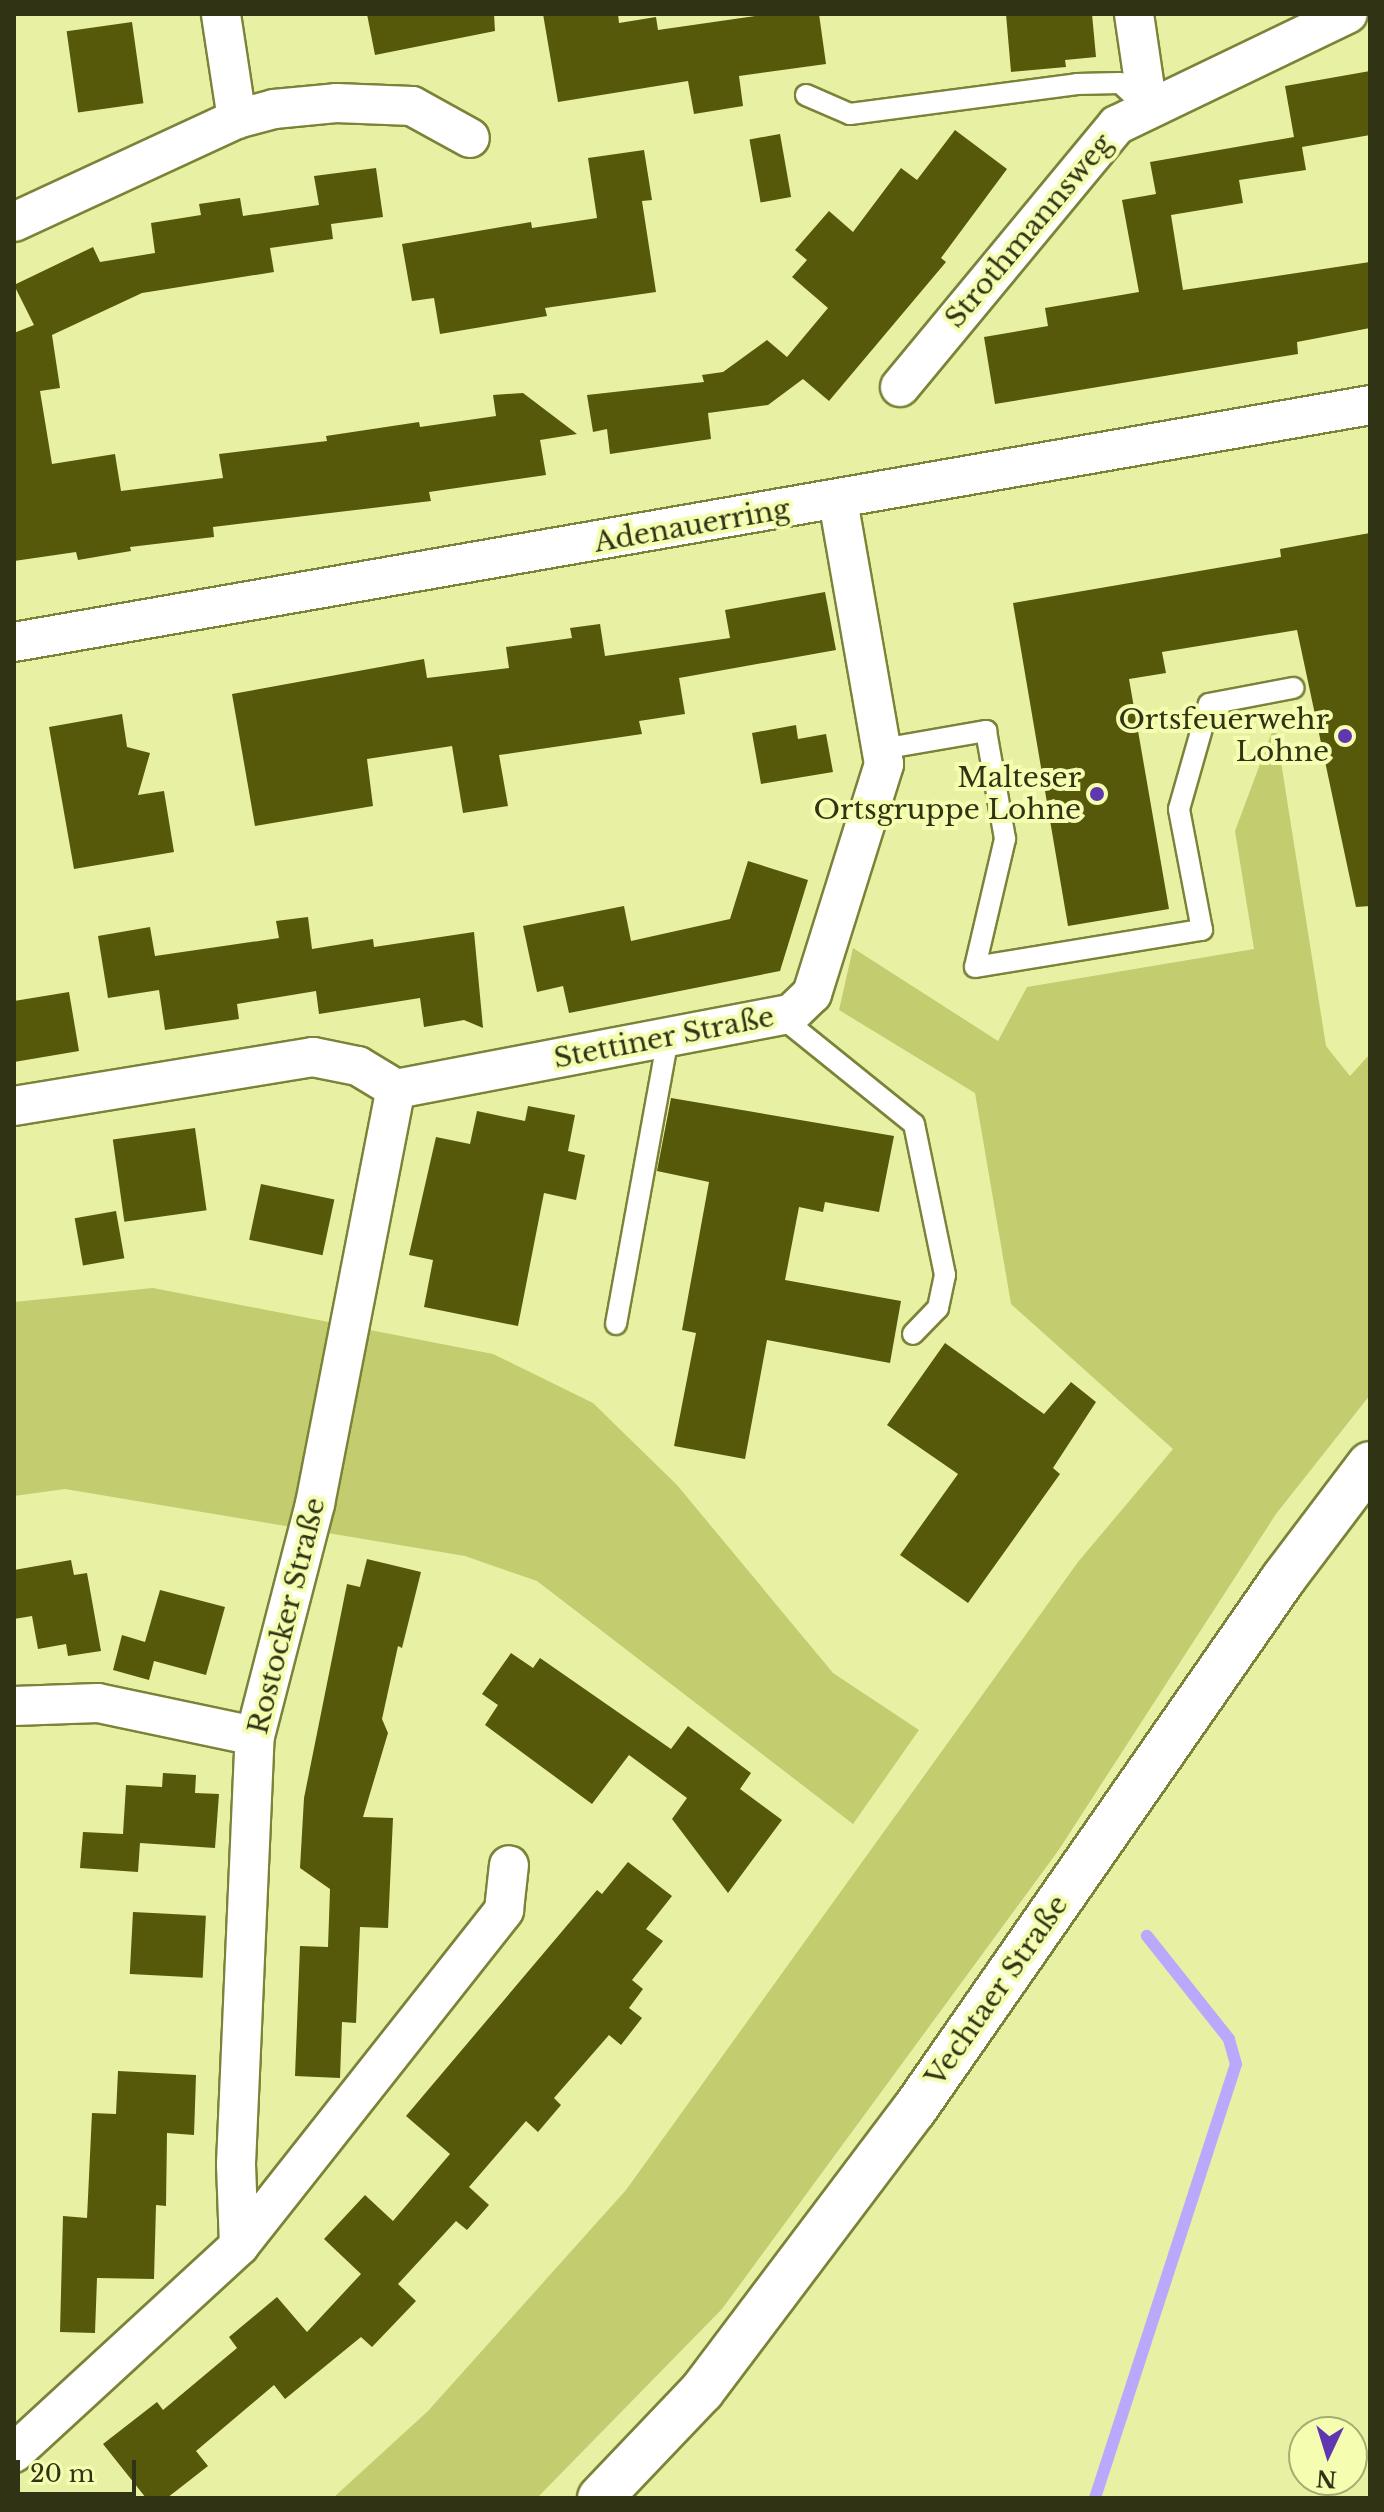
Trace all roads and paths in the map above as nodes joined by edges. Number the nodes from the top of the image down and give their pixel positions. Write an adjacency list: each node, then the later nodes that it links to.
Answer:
1 (221, 14): 6 (street)
2 (1134, 14): 5 (street)
3 (1348, 14): 5 (street, Strothmannsweg)
4 (806, 95): 5 (lane)
5 (1148, 109): 9 (street, Strothmannsweg)
6 (237, 119): 7 (street); 8 (street)
7 (470, 138)
8 (14, 222)
9 (900, 387)
10 (1370, 405): 11 (street, Adenauerring)
11 (838, 501): 12 (street, Adenauerring); 14 (street, Stettiner Straße)
12 (14, 642)
13 (1293, 688): 14 (lane)
14 (882, 749): 15 (street, Stettiner Straße)
15 (780, 1016): 16 (street, Stettiner Straße); 20 (lane)
16 (668, 1039): 17 (street, Stettiner Straße); 19 (lane)
17 (396, 1089): 18 (street); 23 (street, Rostocker Straße)
18 (14, 1106)
19 (616, 1324)
20 (913, 1334)
21 (1370, 1464): 27 (main road, Vechtaer Straße)
22 (14, 1706): 23 (street)
23 (255, 1736): 25 (street, Rostocker Straße)
24 (509, 1865): 25 (street)
25 (239, 2246): 26 (street)
26 (14, 2453)
27 (600, 2498)

